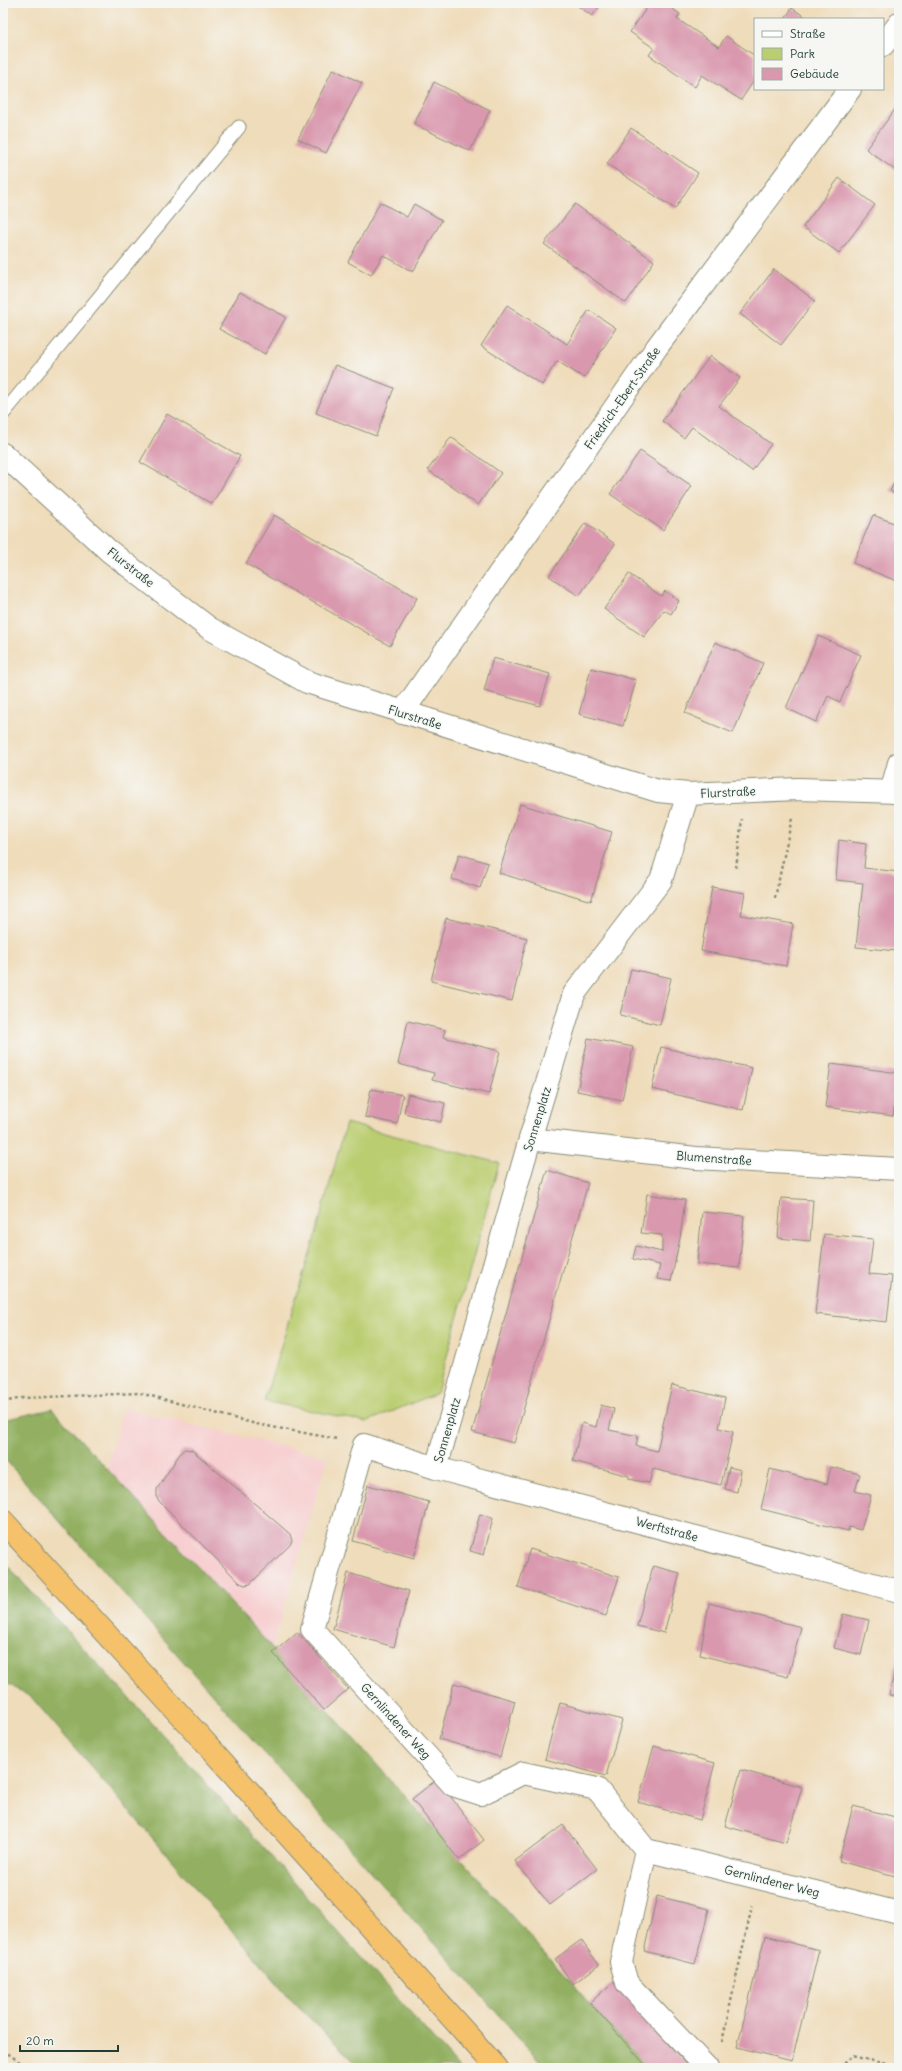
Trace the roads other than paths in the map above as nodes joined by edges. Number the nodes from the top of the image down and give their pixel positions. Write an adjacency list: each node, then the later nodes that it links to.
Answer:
1 (899, 24): 2 (street)
2 (884, 44)
3 (849, 90): 7 (street, Friedrich-Ebert-Straße)
4 (239, 127): 5 (lane)
5 (3, 414)
6 (3, 454): 7 (street, Flurstraße)
7 (402, 713): 10 (street, Flurstraße)
8 (899, 763): 9 (street)
9 (895, 792): 10 (street, Flurstraße)
10 (688, 794): 11 (street, Sonnenplatz)
11 (530, 1139): 12 (street, Blumenstraße); 14 (street, Sonnenplatz)
12 (899, 1169)
13 (364, 1445): 14 (street, Werftstraße); 17 (street, Gernlindener Weg)
14 (436, 1468): 16 (street, Werftstraße)
15 (3, 1521): 19 (highway)
16 (899, 1591)
17 (646, 1850): 18 (street, Gernlindener Weg); 20 (street)
18 (899, 1913)
19 (497, 2068)
20 (707, 2068)

